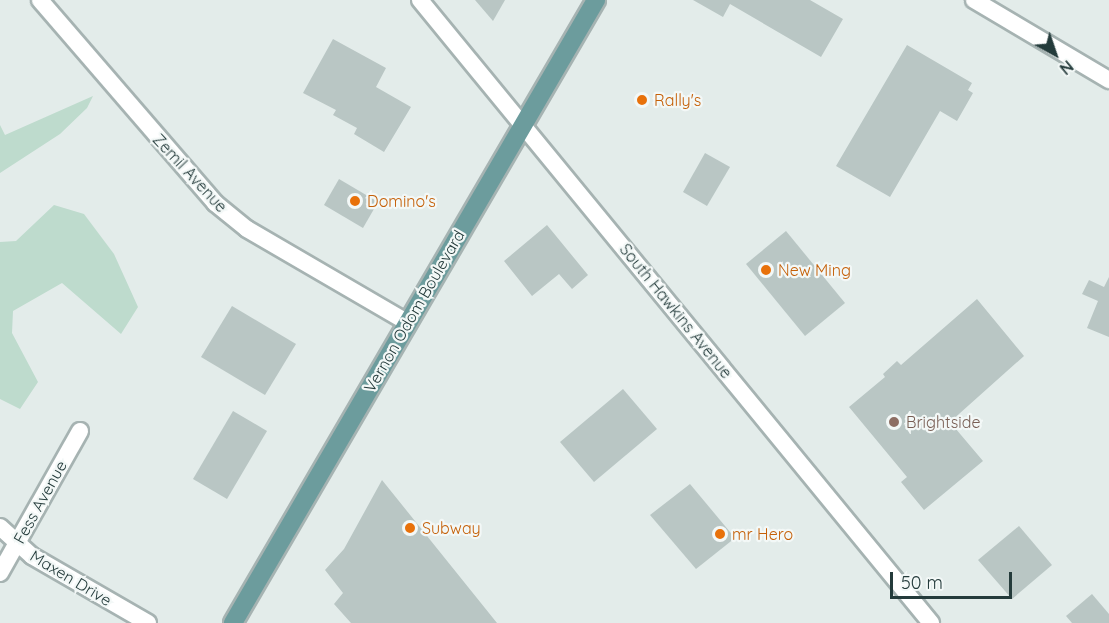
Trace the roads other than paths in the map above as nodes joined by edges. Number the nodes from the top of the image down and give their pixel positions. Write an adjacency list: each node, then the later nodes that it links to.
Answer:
1 (40, 0): 7 (street, Zemil Avenue)
2 (420, 0): 6 (street, South Hawkins Avenue)
3 (596, 0): 6 (main road, Vernon Odom Boulevard)
4 (974, 0): 5 (street)
5 (1109, 80)
6 (523, 124): 7 (main road, Vernon Odom Boulevard); 14 (street, South Hawkins Avenue)
7 (407, 322): 13 (main road, Vernon Odom Boulevard)
8 (80, 431): 10 (street, Fess Avenue)
9 (0, 527): 10 (street, Maxen Drive)
10 (17, 544): 11 (street, Fess Avenue); 12 (street, Maxen Drive)
11 (0, 573)
12 (148, 623)
13 (233, 623)
14 (931, 623)

